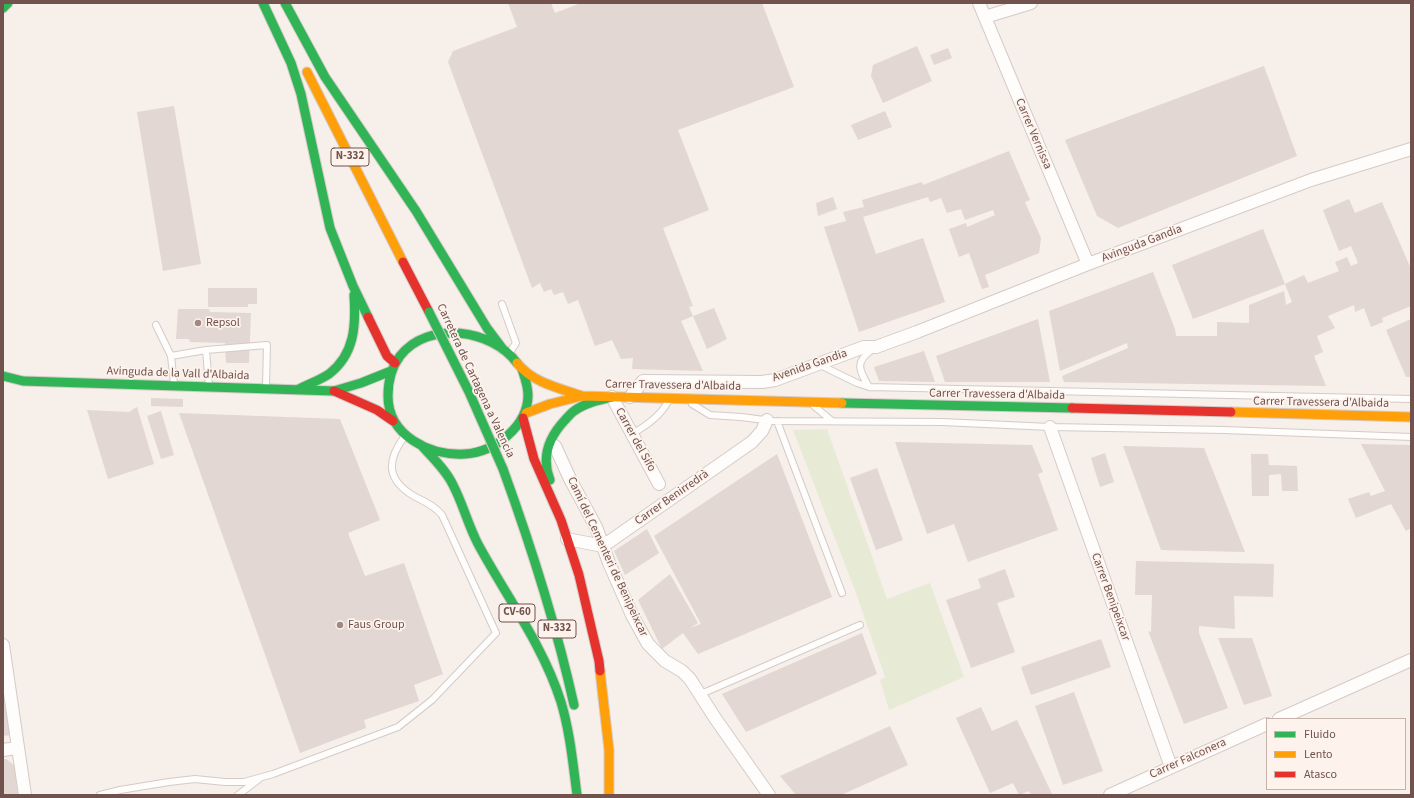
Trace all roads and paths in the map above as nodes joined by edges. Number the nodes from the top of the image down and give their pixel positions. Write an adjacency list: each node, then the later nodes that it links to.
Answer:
1 (8, 3): 7 (main road)
2 (263, 3): 13 (main road)
3 (272, 3): 9 (main road)
4 (285, 3): 18 (main road)
5 (979, 3): 8 (street, Carrer Vernissa)
6 (1031, 3): 8 (street)
7 (3, 8)
8 (984, 17): 12 (street, Carrer Vernissa)
9 (283, 24)
10 (304, 65): 59 (main road, Carretera de Cartagena a Valencia / N-332, bridge)
11 (1411, 149): 12 (street, Avinguda Gandia)
12 (1088, 264): 16 (street, Avinguda Gandia)
13 (353, 286): 21 (main road); 30 (main road)
14 (502, 304): 18 (lane)
15 (156, 325): 19 (lane)
16 (876, 347): 20 (street, Avenida Gandia); 28 (lane)
17 (206, 350): 19 (lane); 27 (lane); 29 (lane)
18 (506, 351): 21 (main road); 22 (main road)
19 (171, 356): 26 (lane)
20 (817, 364): 28 (lane); 34 (street, Avenida Gandia)
21 (393, 367): 31 (main road, Avinguda de la Vall d'Albaida); 41 (main road)
22 (522, 369): 32 (main road, Carrer Travessera d'Albaida); 39 (main road)
23 (3, 376): 24 (main road, Avinguda de la Vall d'Albaida)
24 (22, 381): 25 (main road, Avinguda de la Vall d'Albaida); 26 (main road, Avinguda de la Vall d'Albaida)
25 (10, 386)
26 (174, 386): 27 (main road, Avinguda de la Vall d'Albaida)
27 (209, 387): 29 (main road, Avinguda de la Vall d'Albaida)
28 (869, 387): 37 (lane)
29 (266, 388): 30 (main road, Avinguda de la Vall d'Albaida)
30 (299, 389): 31 (main road, Avinguda de la Vall d'Albaida)
31 (334, 391): 41 (main road, Avinguda de la Vall d'Albaida)
32 (582, 396): 33 (main road, Carrer Travessera d'Albaida); 39 (main road, Carrer Travessera d'Albaida)
33 (612, 397): 34 (main road, Carrer Travessera d'Albaida); 45 (street, Carrer del Sifo); 51 (main road)
34 (630, 397): 35 (main road, Carrer Travessera d'Albaida)
35 (670, 398): 36 (main road, Carrer Travessera d'Albaida); 45 (lane)
36 (682, 398): 38 (main road, Carrer Travessera d'Albaida); 42 (lane)
37 (1411, 399)
38 (808, 402): 40 (main road, Carrer Travessera d'Albaida); 43 (lane)
39 (524, 416): 48 (main road); 51 (main road)
40 (1411, 417)
41 (393, 421): 46 (main road)
42 (772, 421): 43 (lane); 53 (street, Carrer Benirredrà); 54 (lane)
43 (832, 421): 44 (lane)
44 (1050, 427): 47 (lane); 64 (street, Carrer Benipeixcar)
45 (631, 434): 50 (street, Carrer del Sifo)
46 (405, 435): 48 (main road); 65 (lane)
47 (1411, 437)
48 (422, 446): 69 (main road, CV-60)
49 (555, 446): 53 (street, Camí del Cementeri de Benipeixcar)
50 (659, 484)
51 (560, 520): 52 (main road)
52 (567, 539): 53 (street); 70 (main road)
53 (603, 546): 58 (street, Camí del Cementeri de Benipeixcar)
54 (842, 593)
55 (860, 625): 58 (lane)
56 (3, 645): 62 (street)
57 (1411, 660): 60 (street)
58 (701, 694): 71 (street, Camí del Cementeri de Benipeixcar)
59 (575, 711)
60 (1281, 718)
61 (1266, 724): 64 (street, Carrer Falconera)
62 (17, 748): 63 (street); 67 (street)
63 (3, 750)
64 (1171, 767): 72 (street, Carrer Falconera)
65 (262, 777): 66 (lane); 68 (lane)
66 (242, 794)
67 (25, 795)
68 (100, 795)
69 (577, 795)
70 (609, 795)
71 (769, 795)
72 (1110, 795)

